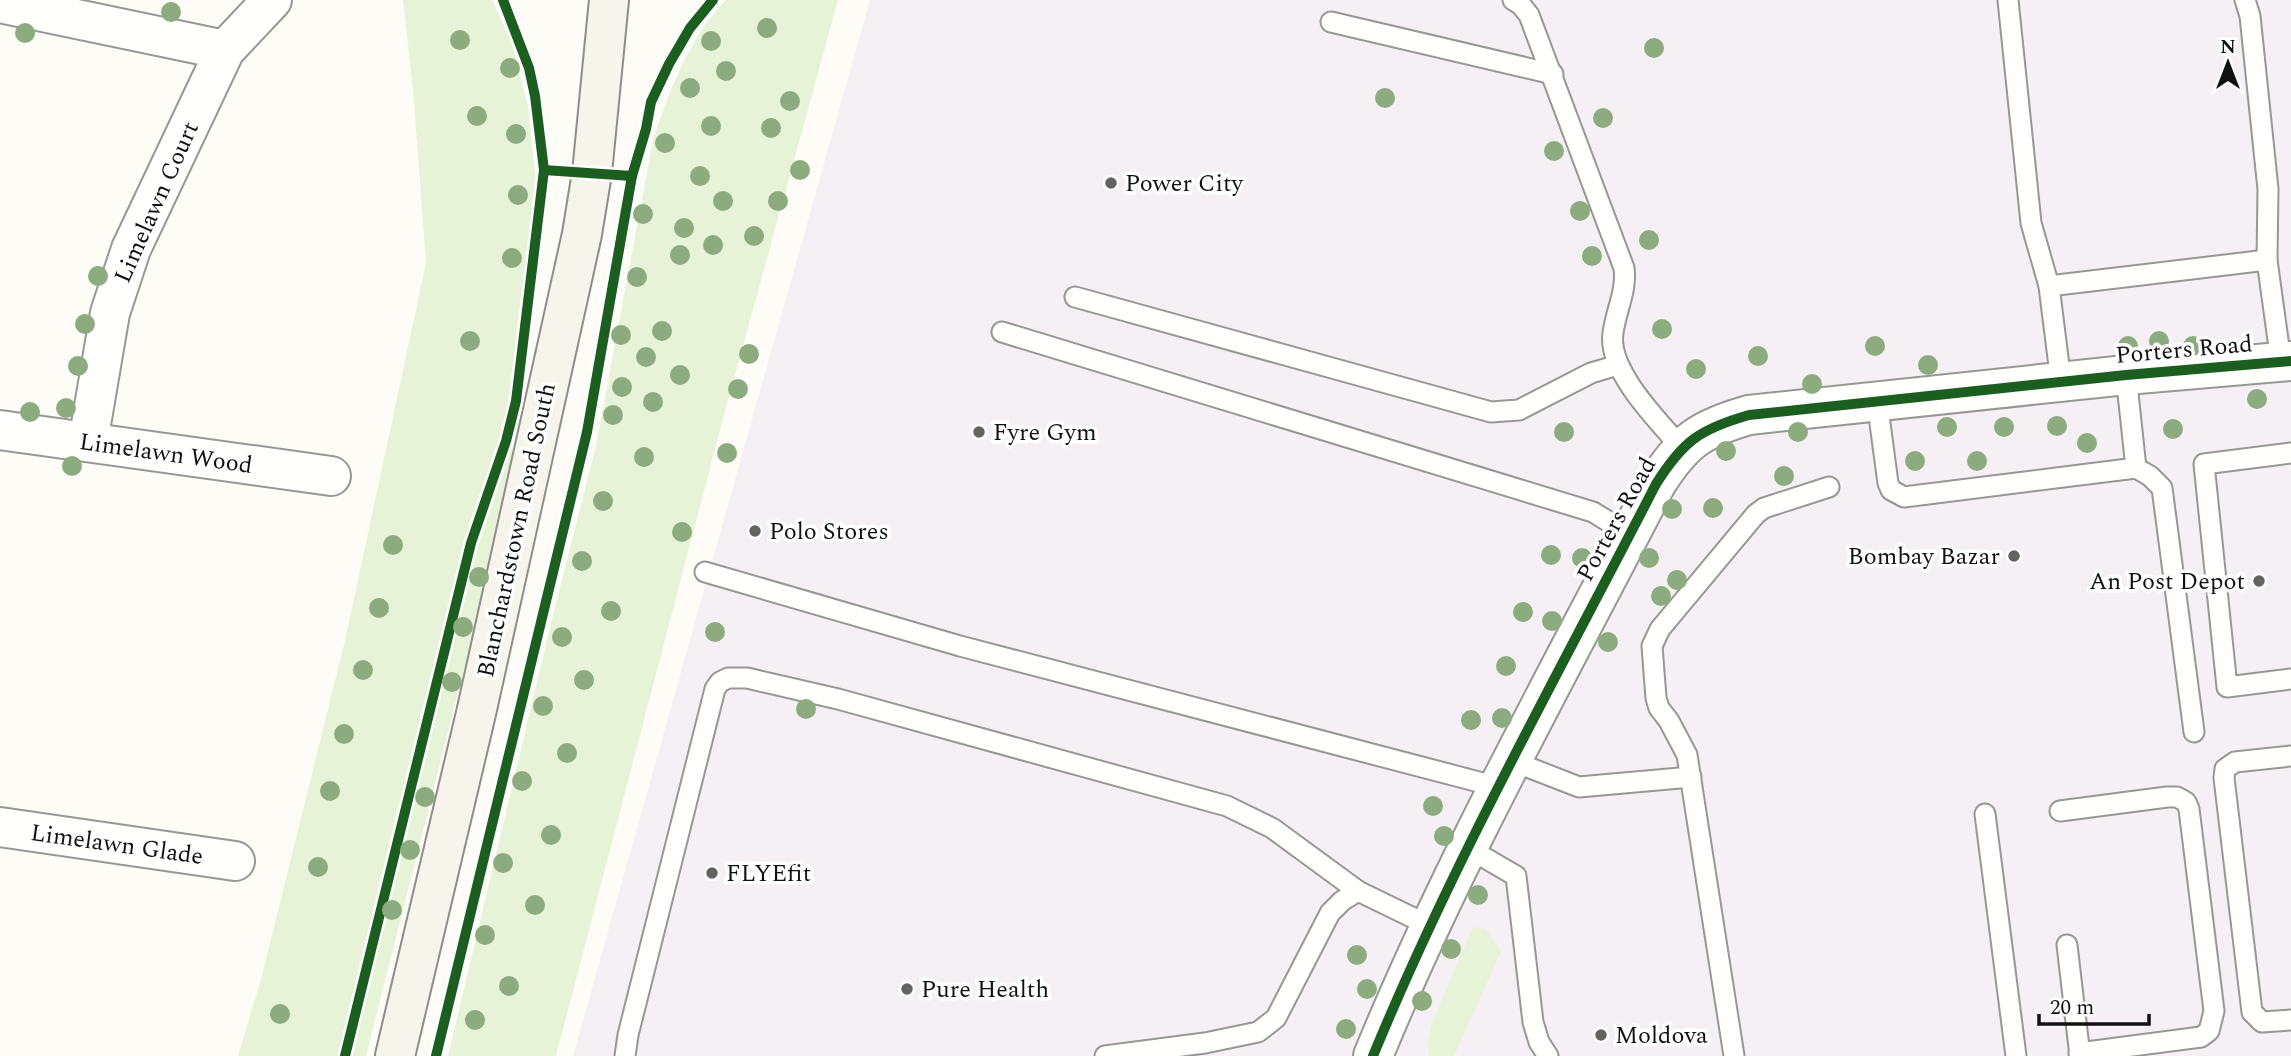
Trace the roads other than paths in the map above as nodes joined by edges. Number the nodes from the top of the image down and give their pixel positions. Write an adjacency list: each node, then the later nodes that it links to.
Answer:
1 (272, 0): 8 (street, Limelawn Court)
2 (609, 0): 43 (main road, Blanchardstown Road South)
3 (1513, 0): 9 (lane)
4 (2008, 0): 11 (lane)
5 (2245, 0): 10 (lane)
6 (0, 3): 8 (street)
7 (1331, 22): 9 (lane)
8 (225, 51): 20 (street, Limelawn Court)
9 (1553, 74): 14 (lane)
10 (2267, 260): 11 (lane); 15 (lane)
11 (2049, 286): 17 (lane)
12 (1075, 297): 14 (lane)
13 (1002, 332): 26 (lane)
14 (1618, 365): 21 (lane)
15 (2288, 365): 16 (street, Porters Road)
16 (2126, 375): 17 (street, Porters Road); 23 (lane)
17 (2061, 382): 18 (street, Porters Road)
18 (1877, 401): 21 (street, Porters Road); 23 (lane)
19 (0, 430): 20 (street, Limelawn Wood)
20 (88, 442): 24 (street, Limelawn Wood)
21 (1682, 448): 26 (street, Porters Road)
22 (2291, 453): 28 (lane)
23 (2136, 468): 29 (lane)
24 (331, 476)
25 (1829, 487): 32 (lane)
26 (1630, 535): 31 (street, Porters Road)
27 (705, 572): 31 (lane)
28 (2291, 679)
29 (2194, 732)
30 (2291, 756): 41 (lane)
31 (1505, 774): 32 (lane); 36 (street, Porters Road)
32 (1691, 777): 48 (lane)
33 (2060, 811): 42 (lane)
34 (1985, 814): 49 (lane)
35 (0, 827): 37 (street, Limelawn Glade)
36 (1468, 848): 39 (street, Porters Road); 47 (lane)
37 (235, 861)
38 (1358, 891): 39 (lane); 44 (lane); 45 (lane)
39 (1430, 926): 46 (street, Porters Road)
40 (2067, 945): 42 (lane)
41 (2291, 1020)
42 (2080, 1054)
43 (395, 1056)
44 (625, 1056)
45 (1105, 1056)
46 (1373, 1056)
47 (1548, 1056)
48 (1734, 1056)
49 (2016, 1056)

